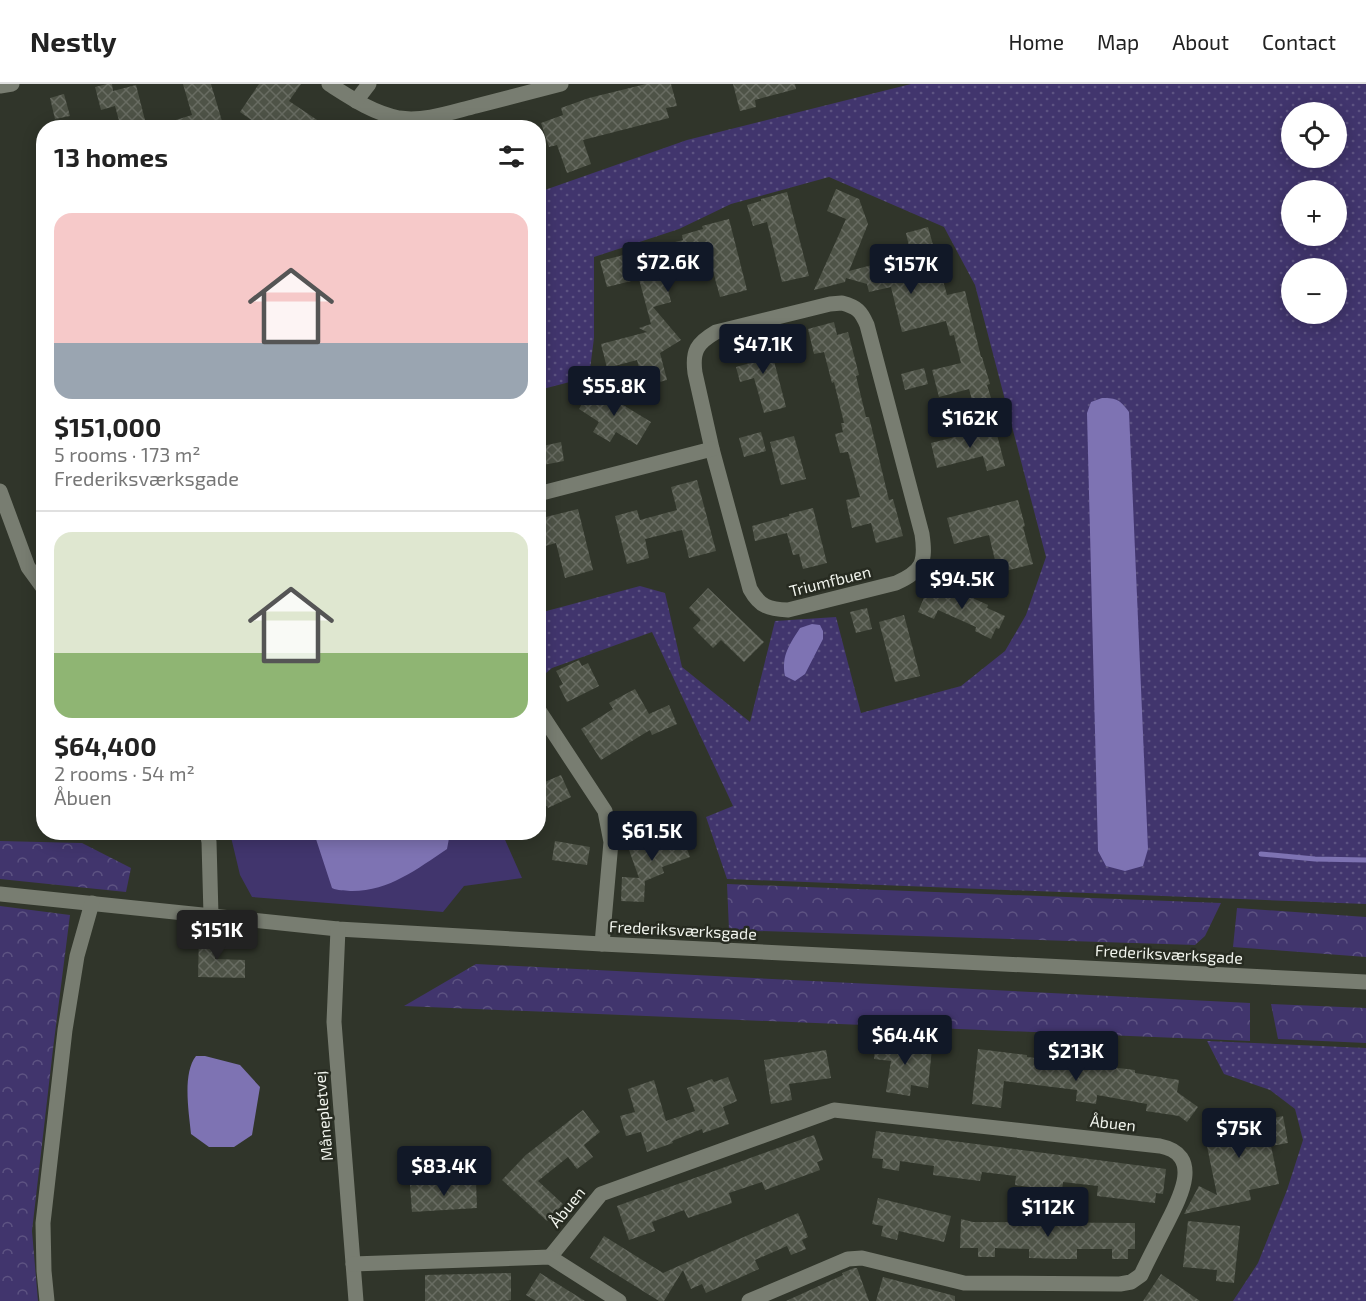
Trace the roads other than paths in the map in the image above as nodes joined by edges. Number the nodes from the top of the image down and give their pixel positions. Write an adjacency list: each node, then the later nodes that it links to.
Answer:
1 (12, 84): 5 (street)
2 (329, 84): 6 (street)
3 (369, 84): 6 (street)
4 (561, 84): 6 (street)
5 (0, 86)
6 (356, 102)
7 (712, 449): 7 (street, Triumfbuen); 9 (street)
8 (0, 491): 10 (street)
9 (546, 492)
10 (36, 578)
11 (546, 721): 17 (street)
12 (209, 840): 15 (street)
13 (0, 894): 14 (street, Frederiksværksgade)
14 (92, 903): 15 (street, Frederiksværksgade); 21 (street)
15 (211, 915): 16 (street, Frederiksværksgade)
16 (338, 928): 17 (street, Frederiksværksgade); 20 (street, Månepletvej)
17 (602, 944): 18 (street, Frederiksværksgade)
18 (1366, 982)
19 (550, 1257): 20 (street); 23 (street); 24 (street, Åbuen)
20 (353, 1264): 22 (street, Månepletvej)
21 (48, 1301)
22 (356, 1301)
23 (619, 1301)
24 (749, 1301)

